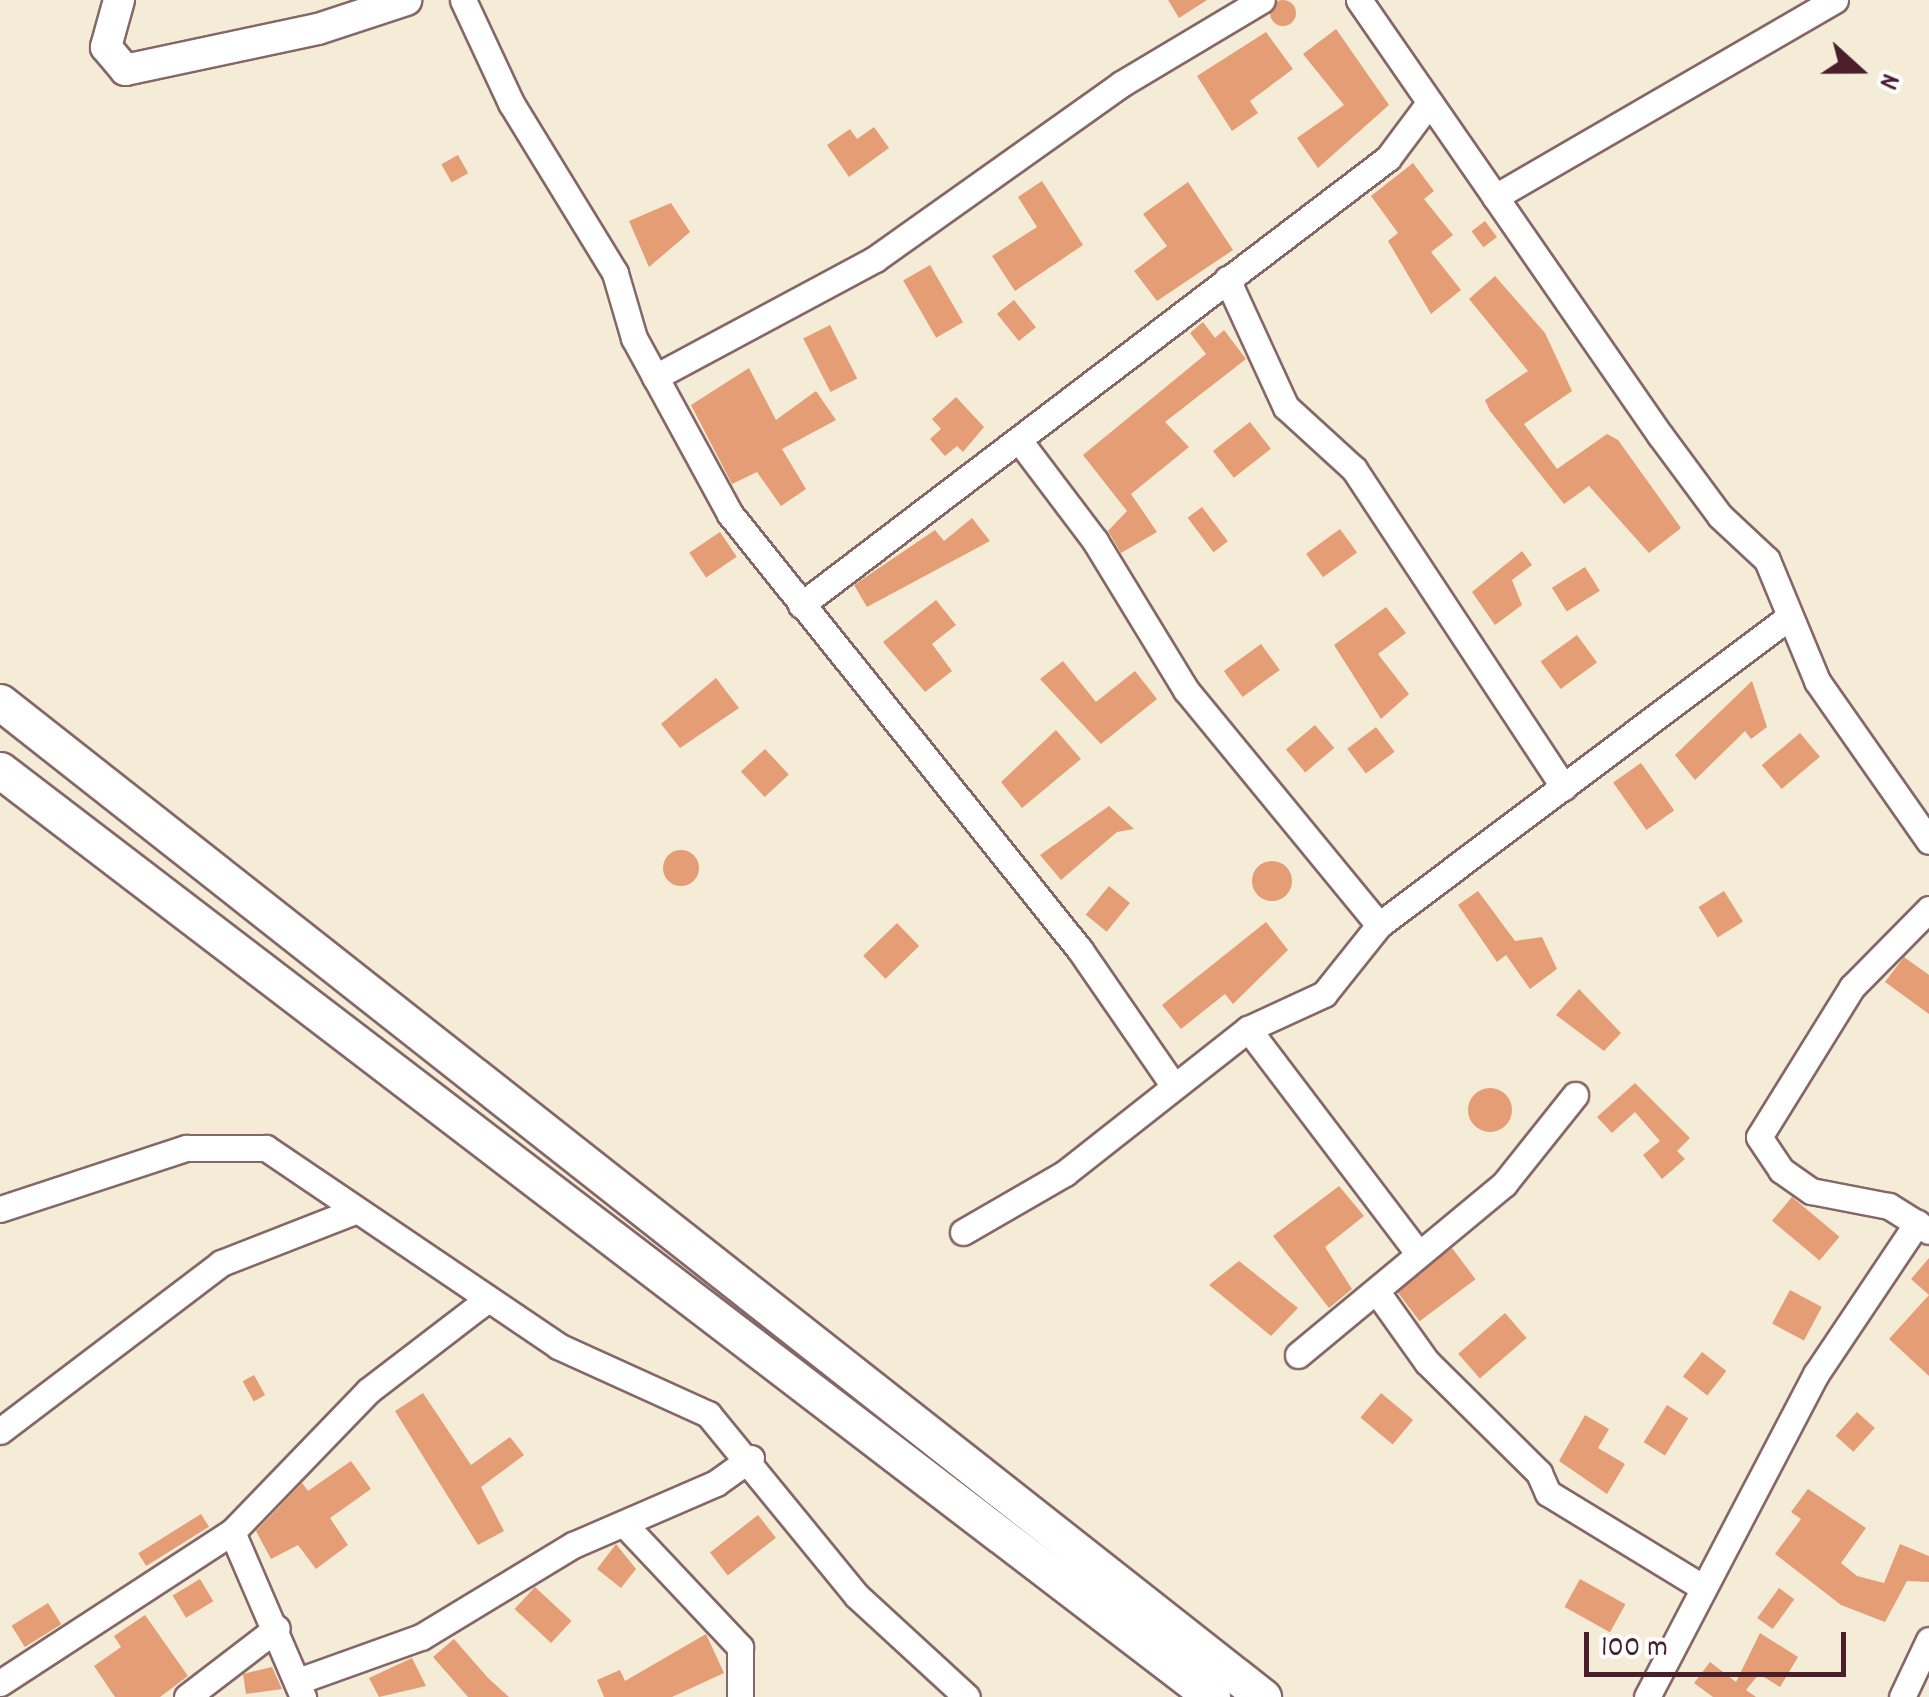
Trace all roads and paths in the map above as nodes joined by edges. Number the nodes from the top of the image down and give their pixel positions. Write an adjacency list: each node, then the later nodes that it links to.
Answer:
1 (119, 0): 2 (main road)
2 (406, 0)
3 (463, 0): 10 (street)
4 (1262, 0): 10 (street)
5 (1359, 0): 7 (street)
6 (1835, 0): 8 (street)
7 (1428, 103): 8 (street); 9 (street)
8 (1494, 197): 13 (street)
9 (1227, 279): 11 (street); 16 (street)
10 (654, 378): 12 (street)
11 (1021, 443): 12 (street); 19 (street)
12 (801, 604): 21 (street)
13 (1785, 620): 16 (street); 17 (street)
14 (0, 702): 44 (highway)
15 (0, 770): 43 (highway)
16 (1564, 787): 19 (street)
17 (1929, 841)
18 (1929, 909): 25 (street)
19 (1379, 926): 20 (street)
20 (1248, 1029): 21 (street); 27 (street)
21 (1172, 1082): 26 (street)
22 (1574, 1096): 27 (street)
23 (0, 1210): 24 (street)
24 (352, 1212): 29 (street); 31 (street)
25 (1923, 1227): 35 (street)
26 (963, 1232)
27 (1418, 1253): 28 (street)
28 (1377, 1292): 30 (street); 35 (street)
29 (488, 1299): 32 (street); 34 (street)
30 (1298, 1355)
31 (0, 1431)
32 (751, 1458): 33 (street); 42 (street)
33 (624, 1525): 39 (street); 41 (street)
34 (232, 1532): 36 (street); 38 (street)
35 (1702, 1587): 45 (street)
36 (277, 1628): 39 (street); 40 (street)
37 (1929, 1640): 46 (street)
38 (0, 1683)
39 (300, 1689)
40 (187, 1697)
41 (740, 1697)
42 (967, 1697)
43 (1212, 1697)
44 (1262, 1697)
45 (1647, 1697)
46 (1902, 1697)

